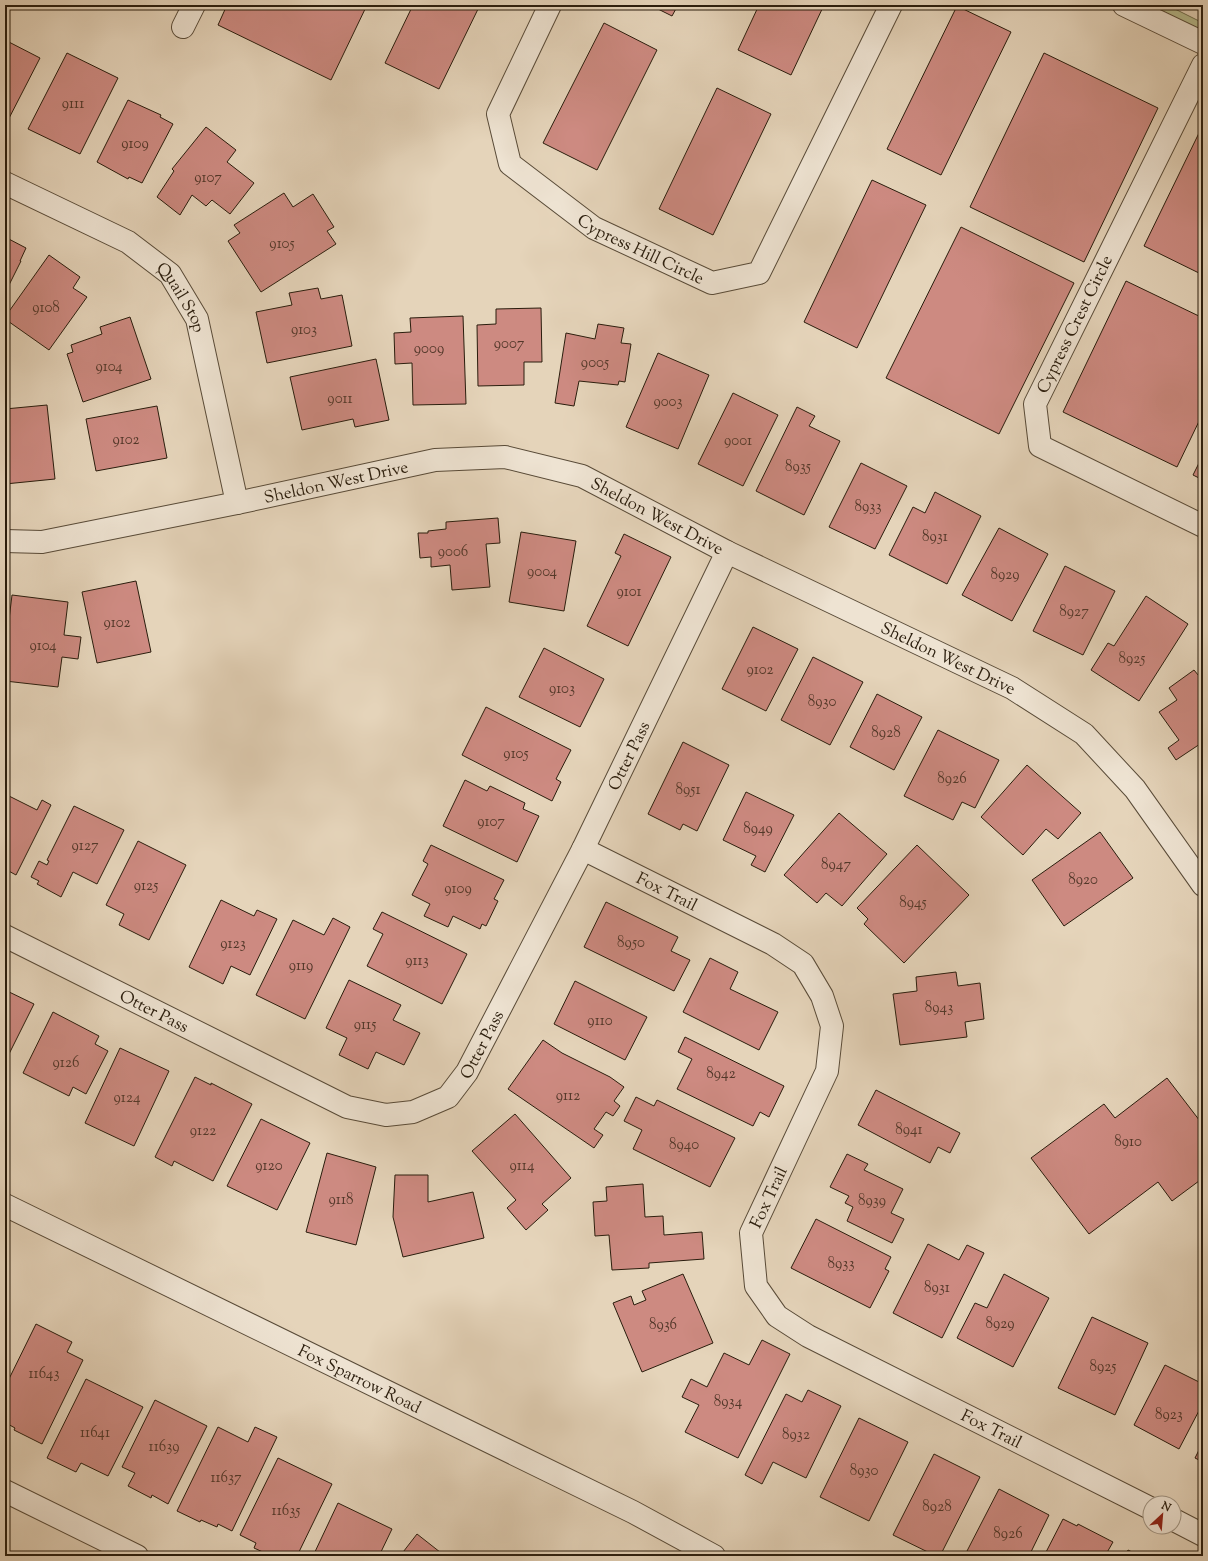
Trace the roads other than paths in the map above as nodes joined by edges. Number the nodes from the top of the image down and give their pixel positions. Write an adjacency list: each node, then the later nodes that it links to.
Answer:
1 (194, 5): 5 (street)
2 (550, 5): 3 (street, Cypress Hill Circle)
3 (891, 5)
4 (1124, 5): 6 (street)
5 (183, 27)
6 (1203, 43)
7 (1203, 65): 10 (street, Cypress Crest Circle)
8 (5, 183): 9 (street, Quail Stop)
9 (237, 503): 11 (street, Sheldon West Drive); 12 (street, Sheldon West Drive)
10 (1203, 526)
11 (5, 542)
12 (727, 552): 13 (street, Otter Pass); 14 (street, Sheldon West Drive)
13 (583, 849): 15 (street, Otter Pass); 18 (street, Fox Trail)
14 (1203, 885)
15 (5, 936)
16 (5, 1205): 22 (street, Fox Sparrow Road)
17 (5, 1491): 21 (street)
18 (1142, 1504)
19 (1182, 1524): 20 (street)
20 (1203, 1535)
21 (136, 1556)
22 (714, 1556)

